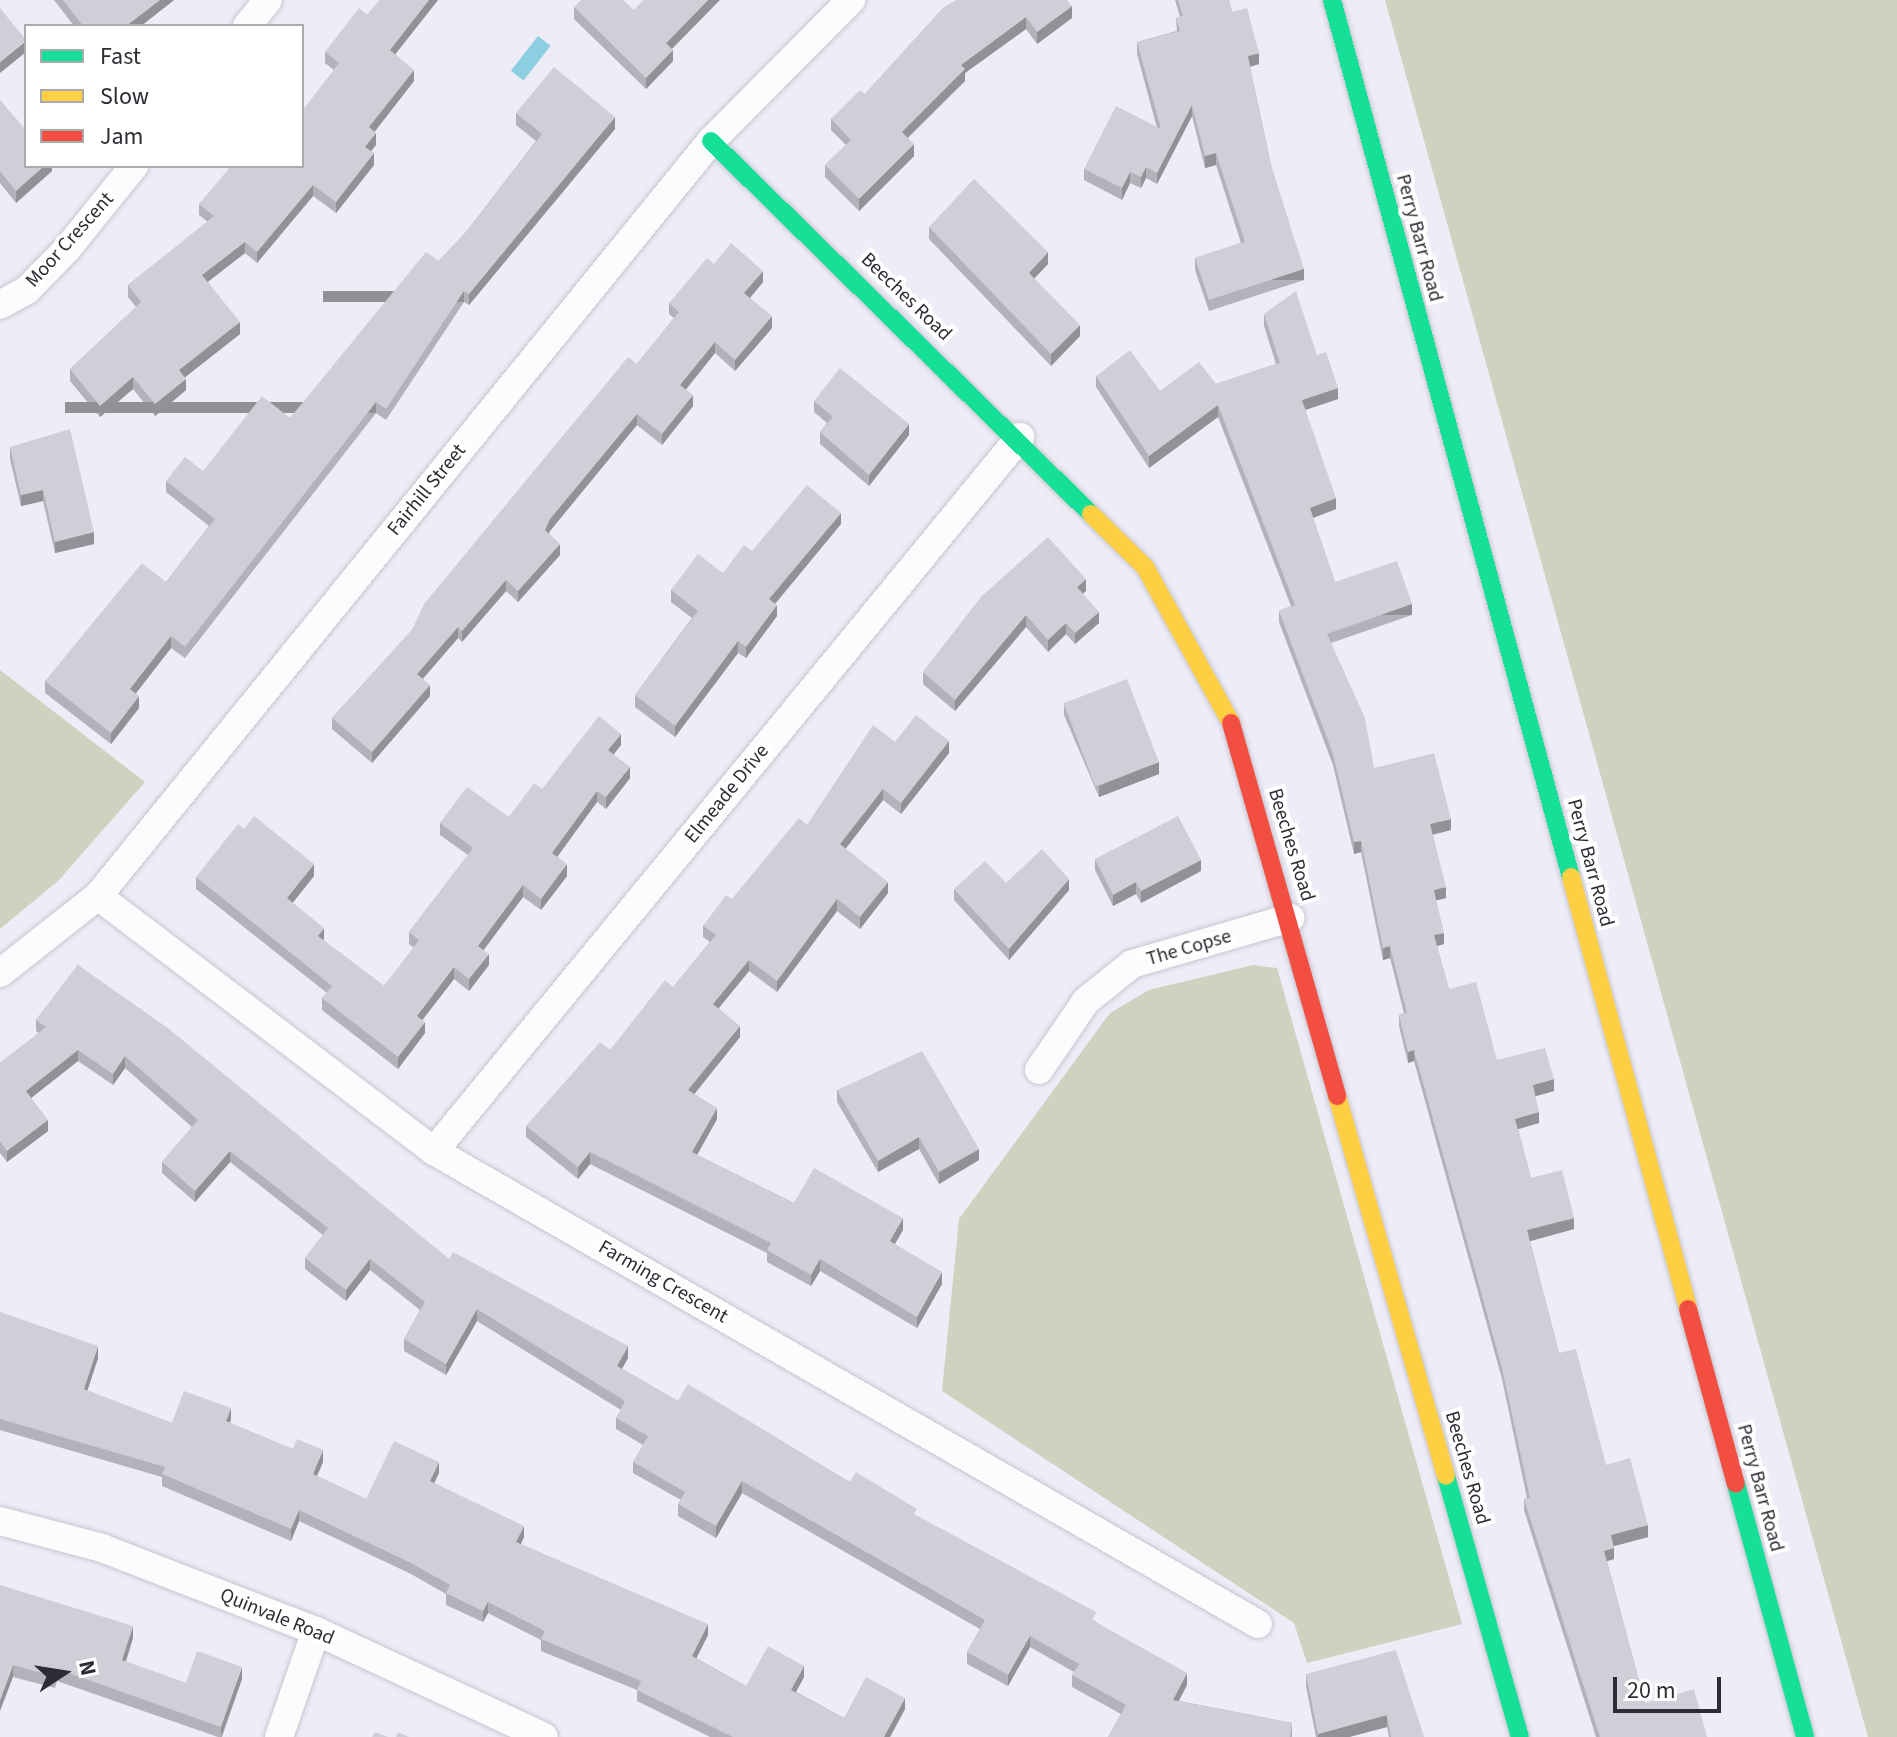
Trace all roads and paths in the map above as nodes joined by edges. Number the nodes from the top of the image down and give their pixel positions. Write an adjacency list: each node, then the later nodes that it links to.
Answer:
1 (268, 0): 4 (street)
2 (851, 0): 5 (street, Fairhill Street)
3 (1332, 0): 20 (street, Perry Barr Road)
4 (249, 24)
5 (711, 141): 8 (street, Beeches Road); 9 (street, Fairhill Street)
6 (132, 168): 7 (street, Moor Crescent)
7 (0, 305)
8 (1020, 437): 10 (street, Beeches Road); 13 (street, Elmeade Drive)
9 (98, 896): 11 (street, Fairhill Street); 13 (street, Farming Crescent)
10 (1290, 918): 12 (street, The Copse); 19 (street, Beeches Road)
11 (0, 973)
12 (1039, 1070)
13 (434, 1151): 15 (street, Farming Crescent)
14 (0, 1521): 16 (street, Quinvale Road)
15 (1258, 1624)
16 (316, 1631): 17 (street); 18 (street, Quinvale Road)
17 (279, 1737)
18 (544, 1737)
19 (1520, 1737)
20 (1805, 1737)

